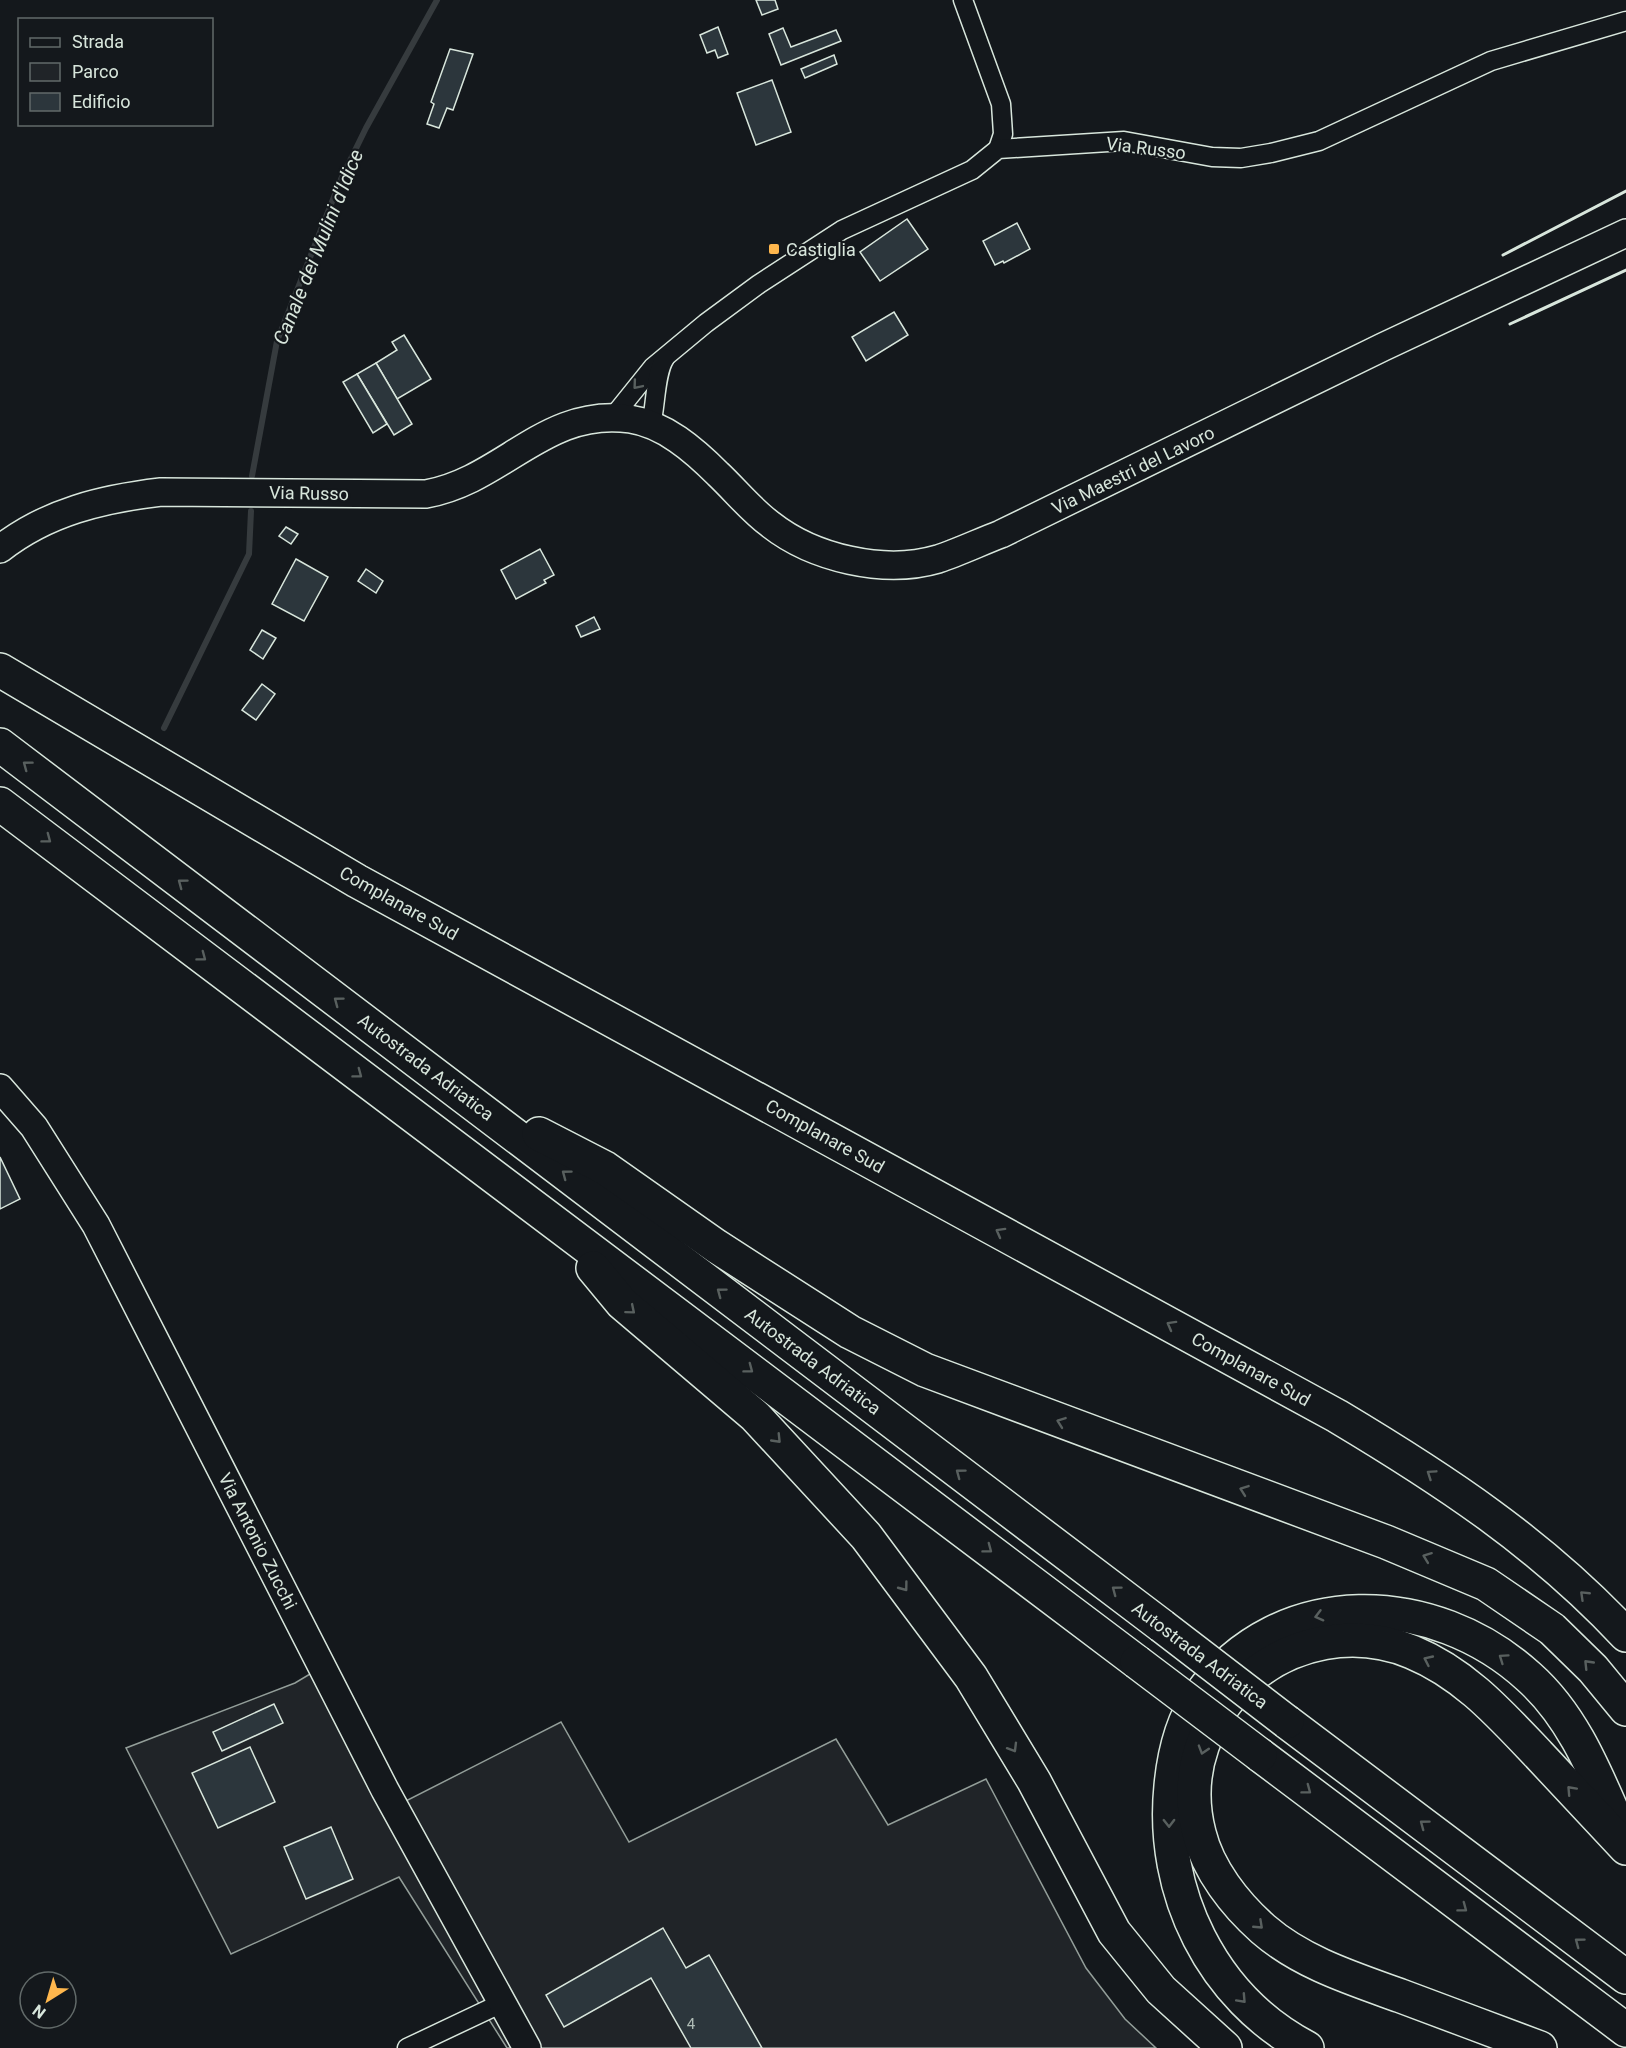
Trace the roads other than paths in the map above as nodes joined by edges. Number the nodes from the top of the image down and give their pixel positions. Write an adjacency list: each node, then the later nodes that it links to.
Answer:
1 (963, 0): 3 (street)
2 (1626, 21): 3 (street, Via Russo)
3 (998, 149): 5 (street)
4 (1626, 234): 7 (street, Via Maestri del Lavoro)
5 (666, 356): 6 (street, one-way to 6); 7 (street)
6 (612, 418): 7 (street, Via Russo); 8 (street, Via Russo)
7 (651, 425)
8 (0, 549)
9 (0, 670): 15 (highway, Complanare Sud, one-way to 9)
10 (0, 745): 13 (highway, Autostrada Adriatica, one-way to 10)
11 (0, 804): 14 (highway, one-way to 14)
12 (0, 1088): 20 (street, Via Antonio Zucchi)
13 (485, 1112): 16 (highway, one-way to 13); 19 (highway, Autostrada Adriatica, one-way to 13, bridge)
14 (568, 1232): 21 (highway, one-way to 21, bridge); 24 (highway, one-way to 24)
15 (1626, 1635)
16 (1626, 1708)
17 (1626, 1841): 25 (highway, one-way to 25)
18 (1626, 1848): 26 (highway, one-way to 26)
19 (1626, 1977)
20 (502, 2003): 22 (street); 23 (street, Via Antonio Zucchi)
21 (1626, 2030)
22 (407, 2048)
23 (527, 2048)
24 (1225, 2048)
25 (1307, 2048)
26 (1540, 2048)

